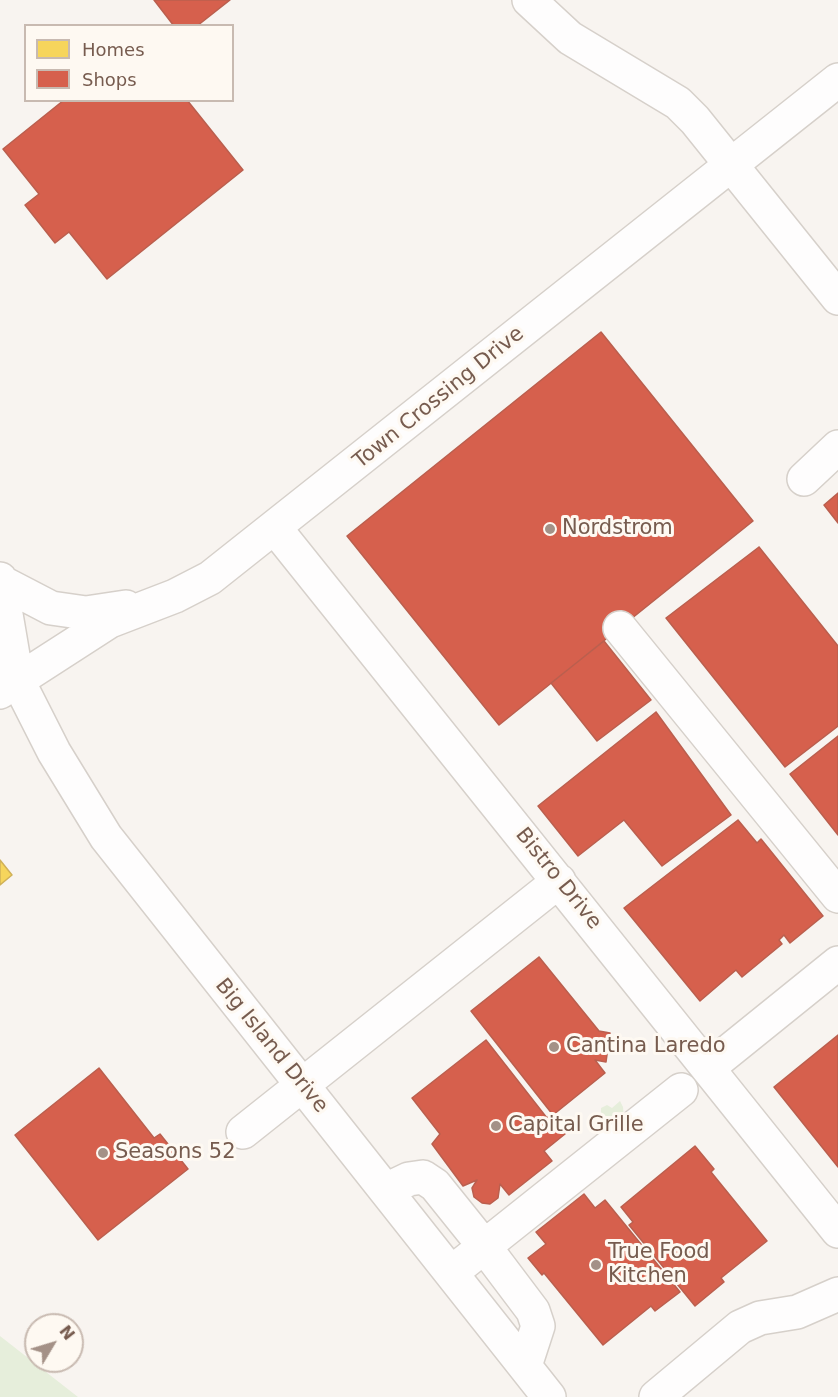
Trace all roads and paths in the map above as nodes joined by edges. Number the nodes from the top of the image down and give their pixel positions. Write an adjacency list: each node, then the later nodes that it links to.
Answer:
1 (529, 0): 3 (street)
2 (838, 80): 3 (street, Town Crossing Drive)
3 (732, 165): 4 (street); 7 (street, Town Crossing Drive)
4 (838, 298)
5 (838, 447): 6 (street)
6 (804, 479)
7 (275, 528): 9 (street, Town Crossing Drive); 12 (street, Bistro Drive)
8 (1, 580): 9 (street); 11 (street, Big Island Drive)
9 (146, 605): 11 (street, Town Crossing Drive)
10 (621, 627): 13 (street)
11 (6, 677): 16 (street, Big Island Drive)
12 (559, 881): 15 (street, Bistro Drive); 16 (street)
13 (838, 896)
14 (838, 963): 15 (street)
15 (708, 1068): 20 (street, Bistro Drive)
16 (303, 1085): 18 (street); 19 (street, Big Island Drive)
17 (681, 1090): 21 (street)
18 (243, 1132)
19 (386, 1190): 21 (street); 22 (street, Big Island Drive)
20 (838, 1232)
21 (484, 1246): 22 (street); 24 (street)
22 (451, 1273): 24 (street, Big Island Drive)
23 (838, 1294): 26 (street)
24 (525, 1366): 25 (street, Big Island Drive)
25 (549, 1397)
26 (656, 1397)

